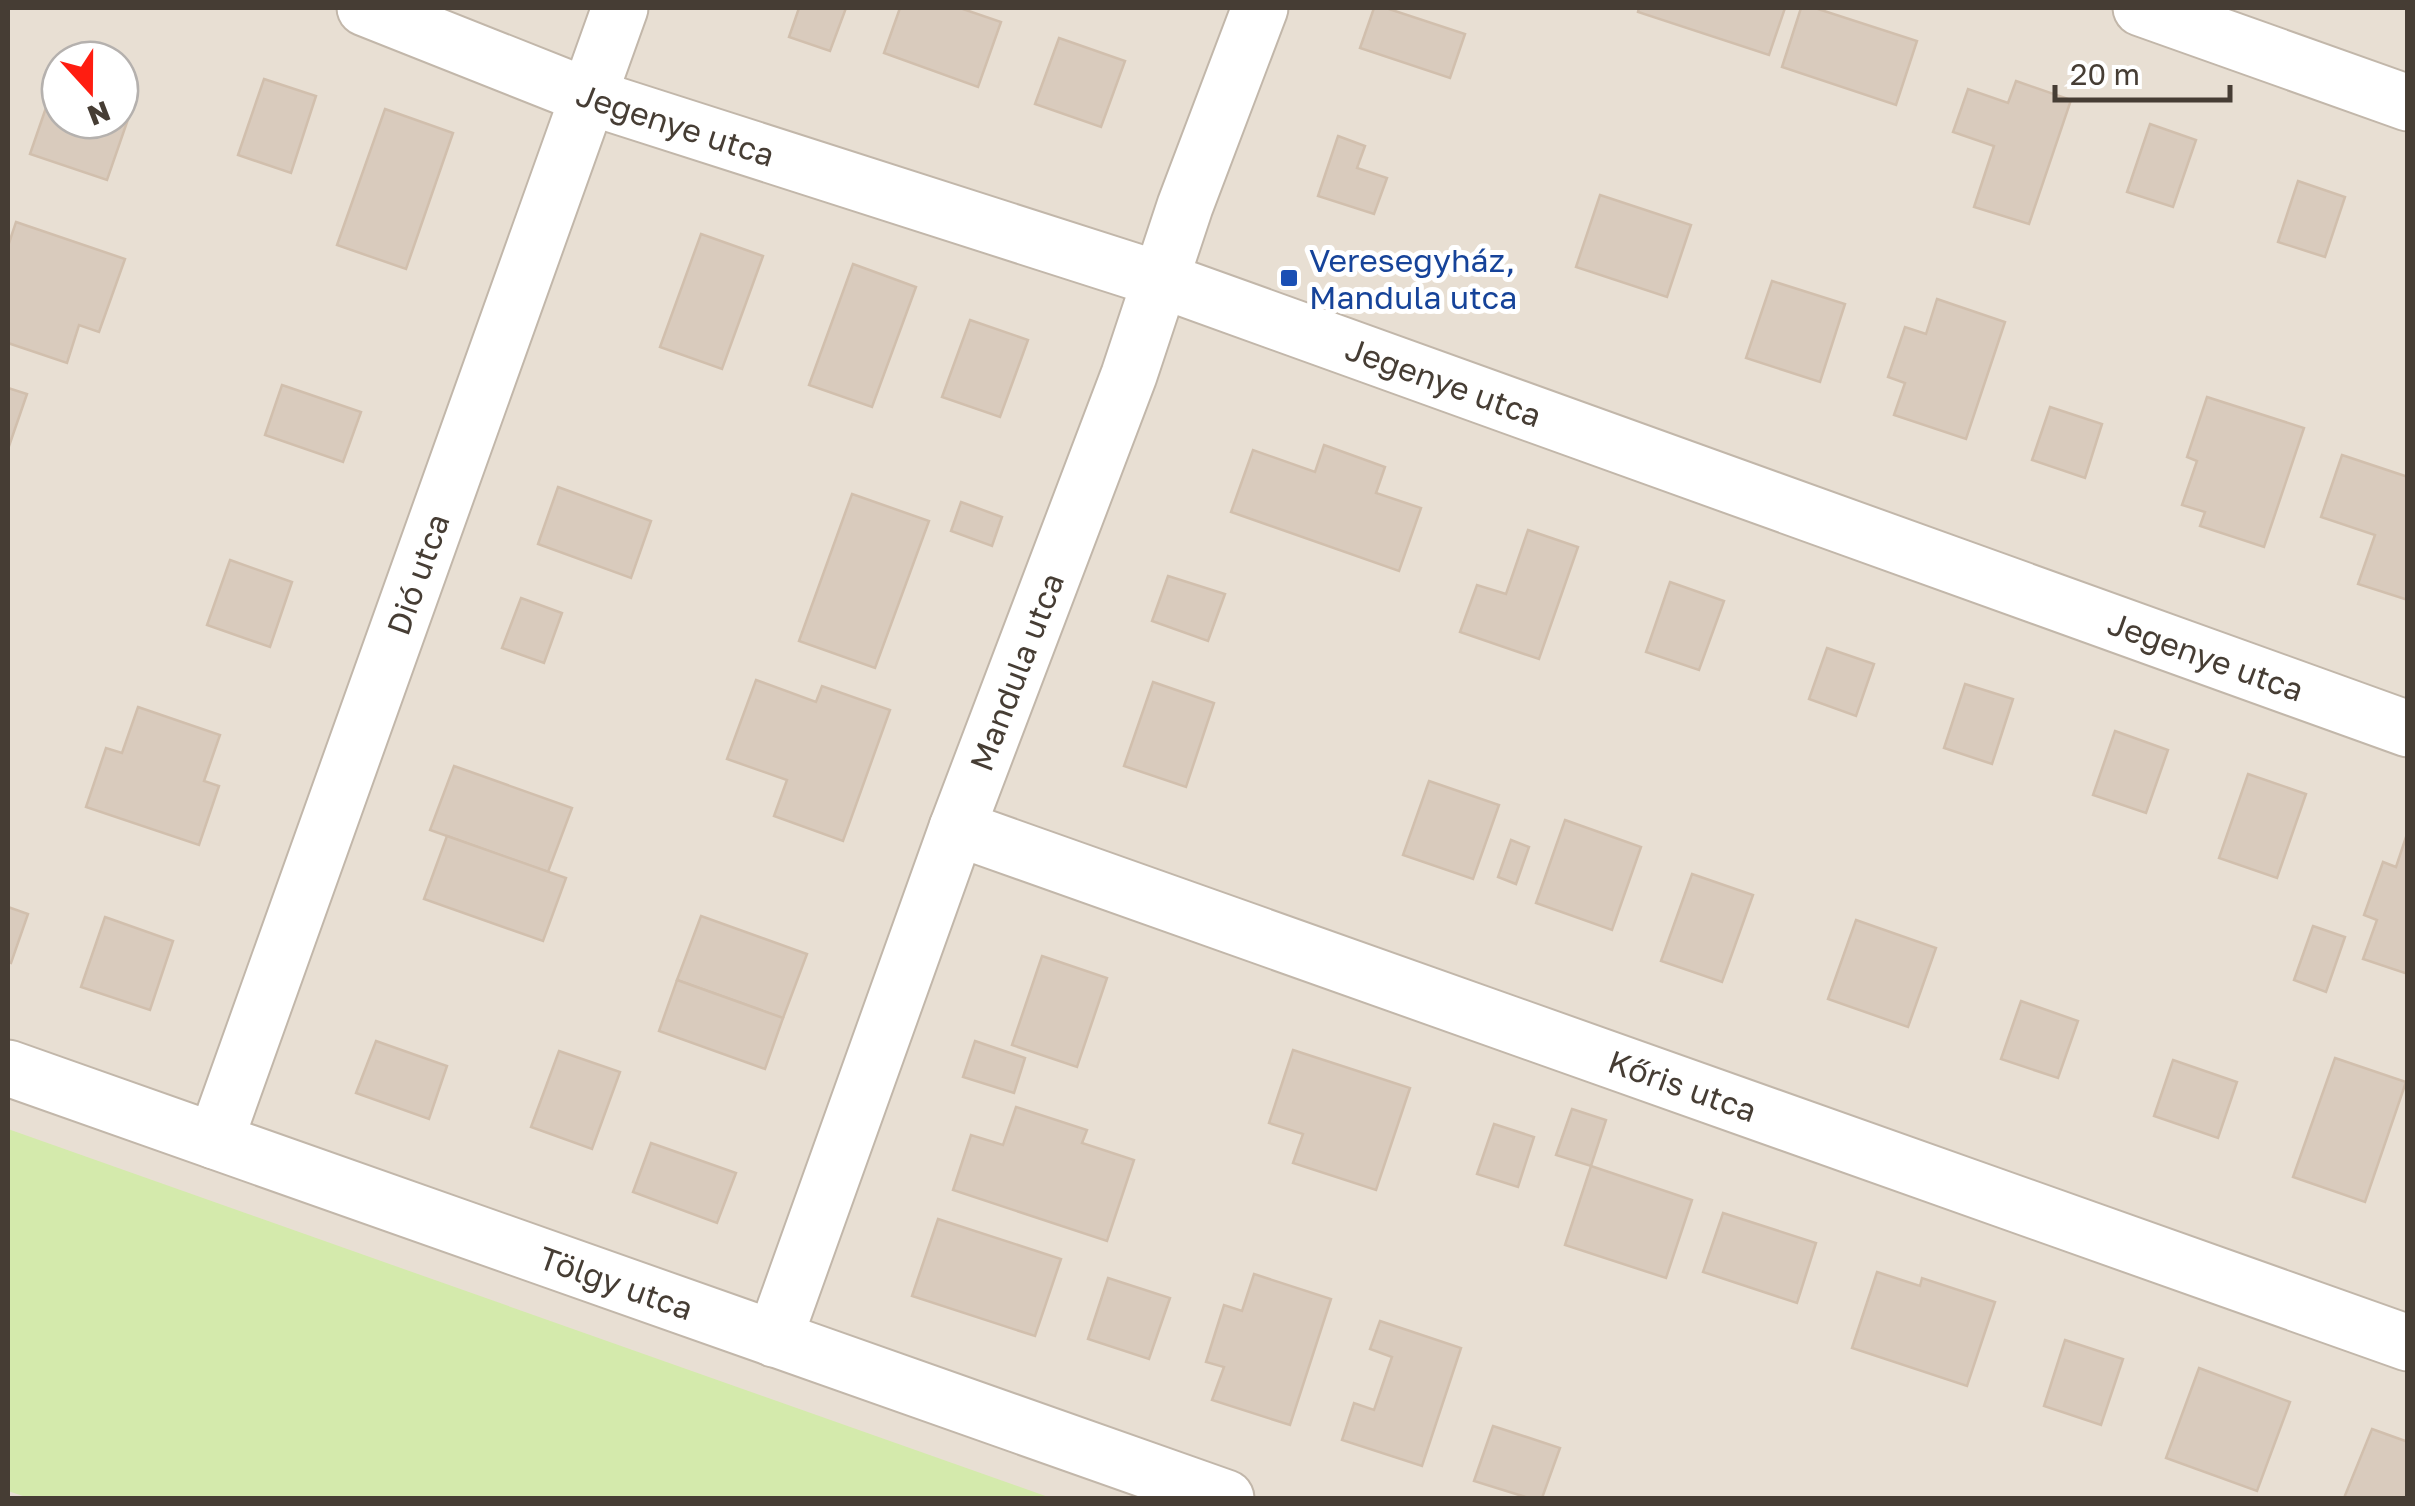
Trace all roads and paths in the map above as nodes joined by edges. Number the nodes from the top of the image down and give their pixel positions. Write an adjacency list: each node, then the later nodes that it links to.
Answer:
1 (365, 8): 5 (street, Jegenye utca)
2 (620, 8): 5 (street, Dió utca)
3 (1260, 8): 7 (street, Mandula utca)
4 (2140, 8): 6 (street)
5 (588, 96): 7 (street, Jegenye utca); 11 (street, Dió utca)
6 (2408, 103)
7 (1161, 280): 8 (street, Jegenye utca); 9 (street, Mandula utca)
8 (2408, 728)
9 (957, 828): 12 (street, Mandula utca); 13 (street, Kőris utca)
10 (8, 1068): 11 (street, Tölgy utca)
11 (215, 1140): 12 (street, Tölgy utca)
12 (774, 1339): 14 (street, Tölgy utca)
13 (2408, 1343)
14 (1226, 1498)

